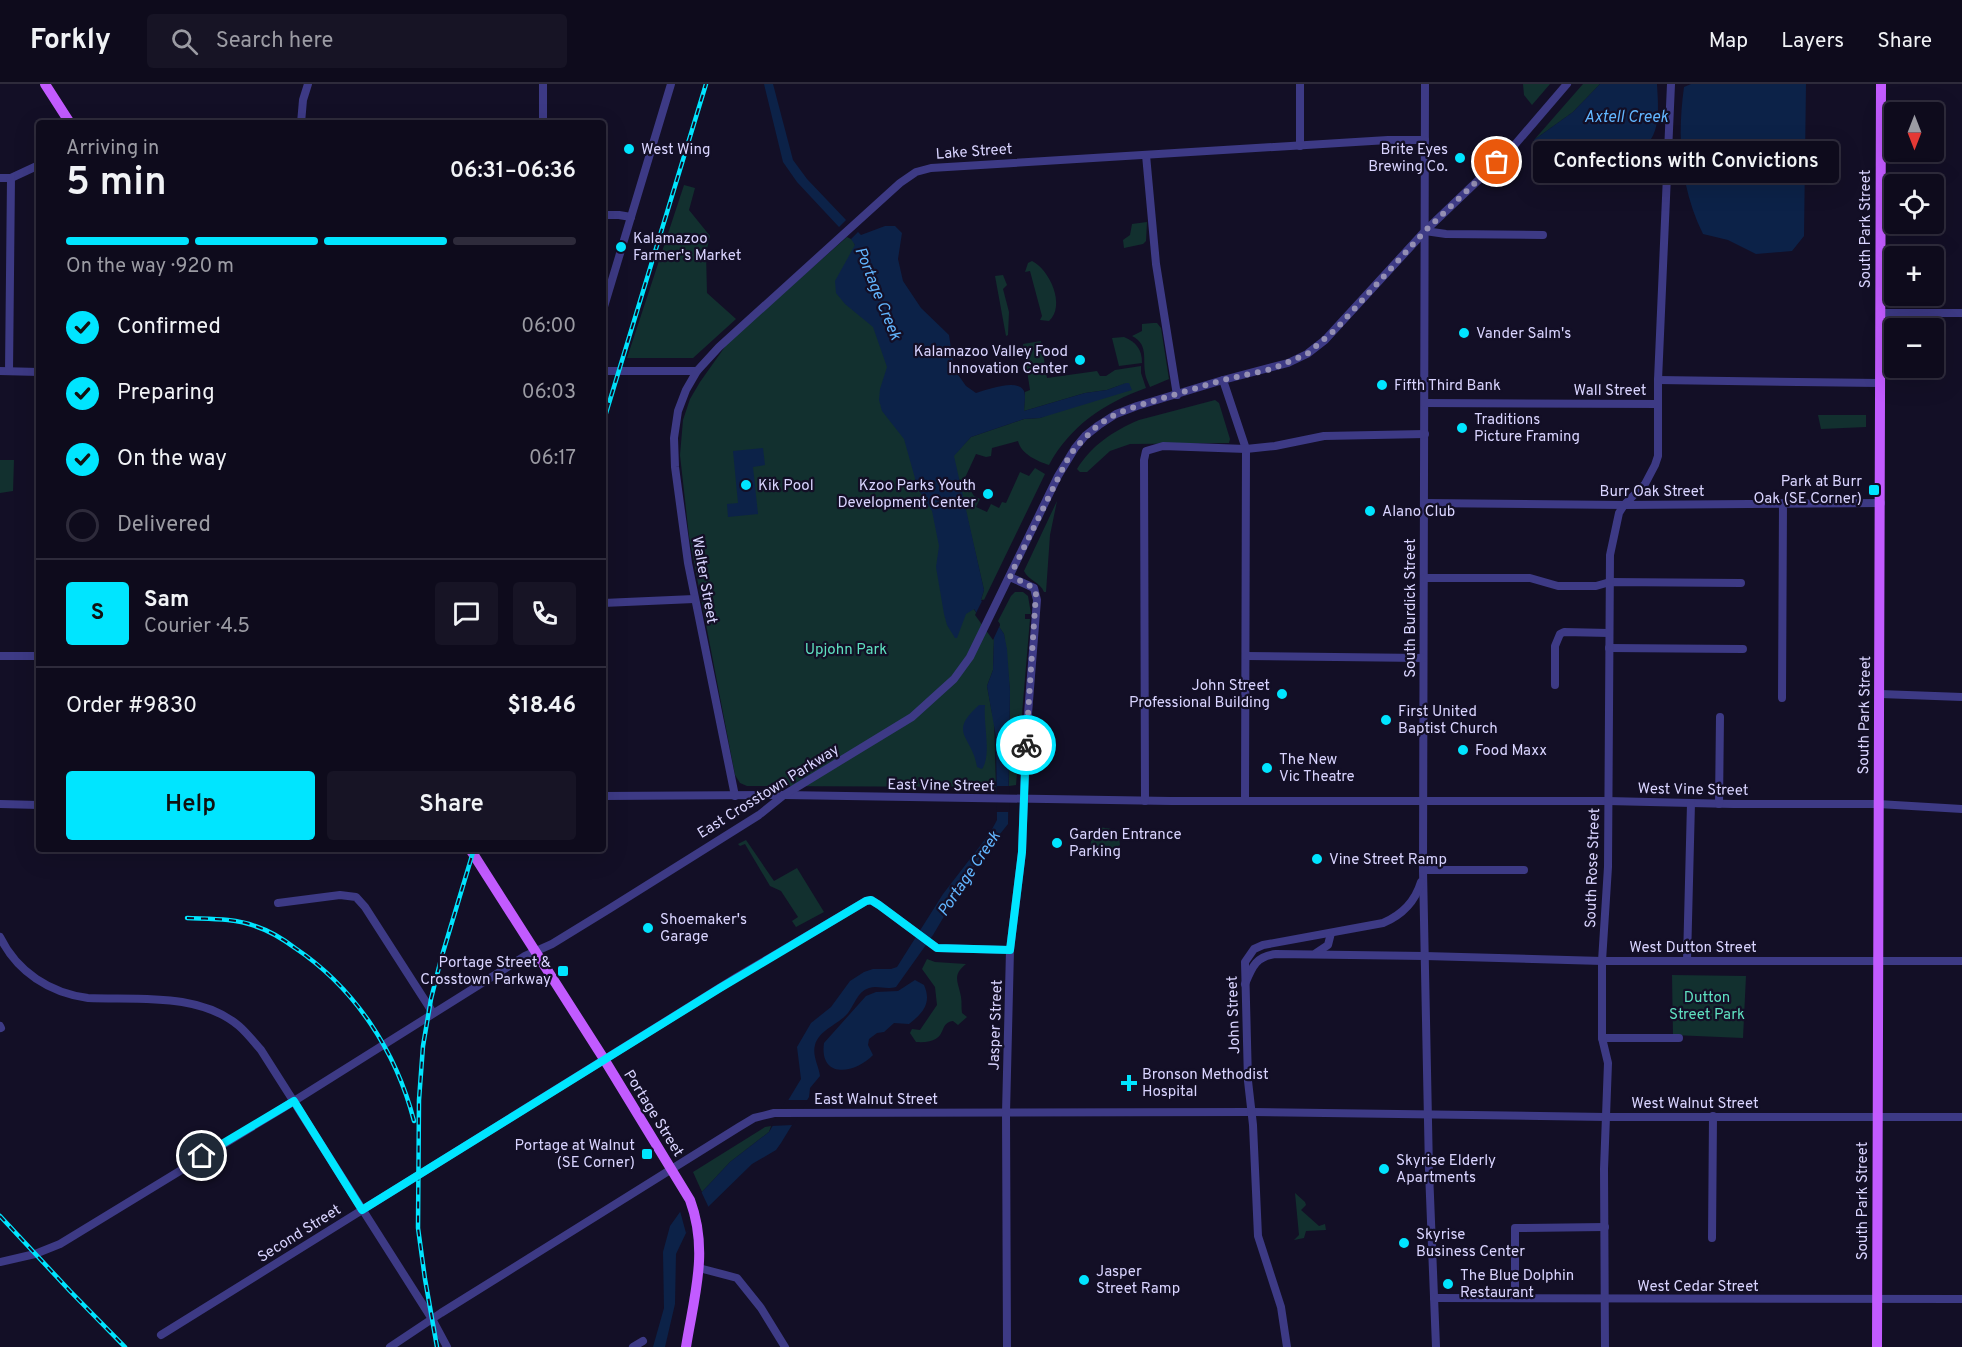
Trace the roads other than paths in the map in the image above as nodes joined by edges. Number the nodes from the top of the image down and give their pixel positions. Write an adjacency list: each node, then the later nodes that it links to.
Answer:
1 (45, 84): 11 (main road)
2 (55, 84): 11 (main road)
3 (308, 84): 13 (street)
4 (543, 84): 14 (street)
5 (671, 84): 22 (street)
6 (1300, 84): 16 (street)
7 (1425, 84): 15 (street, South Burdick Street)
8 (1567, 84): 23 (street, East Crosstown Parkway)
9 (1671, 84): 33 (street)
10 (1881, 84): 26 (main road, South Park Street)
11 (52, 95): 12 (main road)
12 (68, 120)
13 (302, 120)
14 (543, 120)
15 (1425, 140): 16 (street, Lake Street); 23 (street, South Burdick Street)
16 (1300, 146): 17 (street, Lake Street)
17 (1146, 155): 30 (street, Lake Street); 35 (street)
18 (36, 166): 20 (street)
19 (0, 178): 20 (street)
20 (11, 178): 29 (street)
21 (606, 215): 22 (street)
22 (631, 217): 25 (street)
23 (1425, 231): 24 (street); 32 (street, East Crosstown Parkway); 36 (street, South Burdick Street)
24 (1543, 235)
25 (606, 300)
26 (1880, 313): 27 (street); 34 (main road, South Park Street)
27 (1962, 313)
28 (606, 370): 30 (street)
29 (4, 371): 31 (street)
30 (697, 371): 48 (street, Walter Street)
31 (36, 372)
32 (1223, 380): 35 (street, East Crosstown Parkway); 39 (street)
33 (1658, 380): 34 (street, Wall Street); 37 (street, Wall Street)
34 (1879, 383): 42 (main road, South Park Street)
35 (1177, 395): 44 (street, East Crosstown Parkway)
36 (1425, 403): 37 (street, Wall Street); 38 (street, South Burdick Street)
37 (1658, 404): 43 (street, South Rose Street)
38 (1425, 434): 39 (street); 40 (street, South Burdick Street)
39 (1246, 449): 55 (street); 66 (street)
40 (1424, 503): 43 (street, Burr Oak Street); 45 (street, South Burdick Street)
41 (1783, 503): 42 (street, Burr Oak Street); 43 (street, Burr Oak Street); 60 (street)
42 (1881, 503): 58 (main road, South Park Street)
43 (1624, 505): 46 (street, South Rose Street)
44 (1010, 576): 62 (street, East Crosstown Parkway); 65 (street, Jasper Street)
45 (1424, 578): 46 (street); 56 (street, South Burdick Street)
46 (1611, 582): 47 (street); 50 (street, South Rose Street)
47 (1741, 583)
48 (694, 598): 49 (street); 64 (street, Walter Street)
49 (606, 603)
50 (1609, 633): 51 (street, South Rose Street); 57 (street)
51 (1609, 648): 52 (street); 69 (street, South Rose Street)
52 (1743, 649)
53 (0, 656): 54 (street)
54 (36, 656)
55 (1245, 656): 56 (street); 67 (street)
56 (1424, 658): 68 (street, South Burdick Street)
57 (1555, 685)
58 (1880, 694): 59 (street); 73 (main road, South Park Street)
59 (1962, 696)
60 (1782, 698)
61 (1720, 717): 72 (street)
62 (784, 795): 64 (street, East Vine Street); 65 (street, East Vine Street); 82 (street, East Crosstown Parkway)
63 (606, 796): 64 (street, East Vine Street)
64 (735, 796)
65 (1024, 800): 66 (street, East Vine Street); 83 (street, Jasper Street)
66 (1144, 801): 67 (street, East Vine Street)
67 (1245, 801): 68 (street, East Vine Street)
68 (1423, 801): 69 (street, West Vine Street); 78 (street, South Burdick Street)
69 (1608, 801): 70 (street, West Vine Street); 87 (street, South Rose Street)
70 (1691, 803): 72 (street, West Vine Street); 86 (street)
71 (0, 804): 74 (street)
72 (1719, 804): 73 (street, West Vine Street)
73 (1878, 804): 75 (street, West Vine Street); 88 (main road, South Park Street)
74 (36, 805)
75 (1962, 808)
76 (472, 852): 82 (main road, Portage Street)
77 (1524, 870): 78 (street)
78 (1423, 872): 80 (street, John Street); 85 (street, South Burdick Street)
79 (278, 903): 91 (street)
80 (1331, 933): 84 (street); 90 (street, John Street)
81 (0, 937): 95 (street)
82 (535, 950): 91 (street, East Crosstown Parkway); 94 (main road, Portage Street)
83 (1010, 950): 94 (street, Second Street); 97 (street, Jasper Street)
84 (1310, 955): 85 (street, West Dutton Street); 90 (street, West Dutton Street)
85 (1425, 956): 87 (street, West Dutton Street); 98 (street, South Burdick Street)
86 (1687, 960): 87 (street, West Dutton Street); 88 (street, West Dutton Street)
87 (1602, 961): 92 (street, South Rose Street)
88 (1878, 961): 89 (street, West Dutton Street); 102 (main road, South Park Street)
89 (1962, 961)
90 (1245, 984): 96 (street, John Street)
91 (433, 1013): 95 (street, East Crosstown Parkway)
92 (1602, 1038): 93 (street); 101 (street, South Rose Street)
93 (1679, 1038)
94 (604, 1059): 103 (main road, Portage Street); 104 (street, Second Street)
95 (294, 1101): 104 (street); 107 (street, East Crosstown Parkway)
96 (1252, 1112): 97 (street, East Walnut Street); 98 (street, East Walnut Street); 123 (street, John Street)
97 (1006, 1113): 103 (street, East Walnut Street); 122 (street, Jasper Street)
98 (1428, 1115): 101 (street, West Walnut Street); 109 (street, South Burdick Street)
99 (1713, 1116): 101 (street, West Walnut Street); 102 (street, West Walnut Street); 106 (street)
100 (1962, 1116): 102 (street, West Walnut Street)
101 (1606, 1117): 105 (street, South Rose Street)
102 (1877, 1118): 112 (main road, South Park Street)
103 (672, 1170): 108 (main road, Portage Street); 114 (street, East Walnut Street)
104 (362, 1210): 114 (street); 115 (street, Second Street)
105 (1605, 1227): 110 (street); 111 (street, South Rose Street)
106 (1712, 1238)
107 (1, 1260)
108 (699, 1268): 120 (main road, Portage Street); 121 (street)
109 (1434, 1298): 110 (street, West Cedar Street); 124 (street, South Burdick Street)
110 (1515, 1298): 111 (street, West Cedar Street)
111 (1605, 1299): 112 (street, West Cedar Street); 125 (street, South Rose Street)
112 (1877, 1299): 113 (street, West Cedar Street); 126 (main road, South Park Street)
113 (1962, 1299)
114 (432, 1319): 117 (street, East Walnut Street); 118 (street)
115 (161, 1335)
116 (644, 1341): 119 (street)
117 (390, 1347)
118 (447, 1347)
119 (633, 1347)
120 (686, 1347)
121 (785, 1347)
122 (1007, 1347)
123 (1287, 1347)
124 (1436, 1347)
125 (1605, 1347)
126 (1877, 1347)

